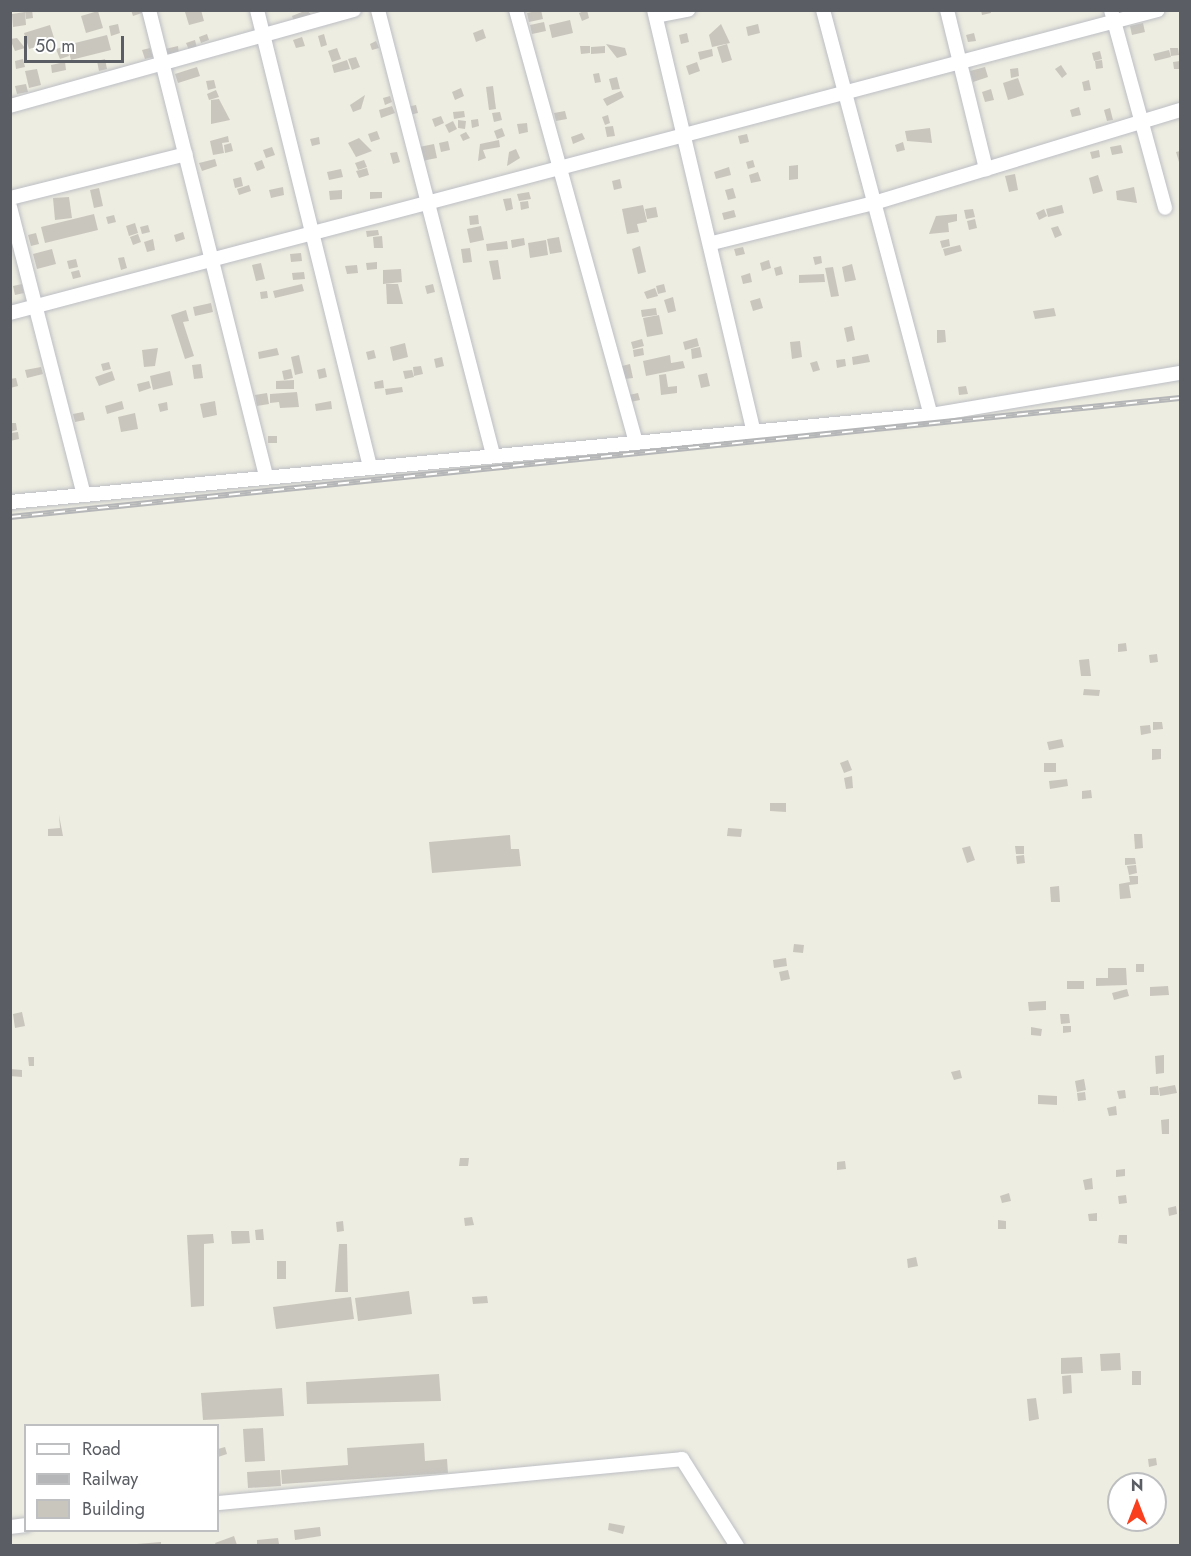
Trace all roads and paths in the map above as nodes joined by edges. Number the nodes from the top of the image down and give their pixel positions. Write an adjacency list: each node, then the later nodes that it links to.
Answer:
1 (148, 10): 14 (street)
2 (257, 10): 12 (street)
3 (354, 10): 12 (street)
4 (378, 10): 24 (street)
5 (516, 10): 21 (street)
6 (688, 10): 10 (street)
7 (823, 10): 15 (street)
8 (947, 10): 13 (street)
9 (1158, 10): 11 (street)
10 (655, 13): 19 (street)
11 (1113, 16): 13 (street); 18 (street)
12 (263, 35): 14 (street); 28 (street)
13 (961, 63): 15 (street); 22 (street)
14 (163, 66): 16 (street); 20 (street)
15 (845, 94): 19 (street); 25 (street)
16 (10, 106)
17 (1180, 110): 18 (street)
18 (1142, 122): 22 (street); 27 (street)
19 (687, 134): 21 (street); 29 (street)
20 (186, 154): 23 (street); 30 (street)
21 (558, 167): 24 (street); 36 (street)
22 (986, 169): 25 (street)
23 (10, 198)
24 (425, 201): 28 (street); 37 (street)
25 (874, 203): 29 (street); 34 (street)
26 (10, 207): 31 (street)
27 (1165, 208)
28 (311, 230): 30 (street); 38 (street)
29 (712, 243): 35 (street)
30 (212, 258): 31 (street); 39 (street)
31 (36, 306): 32 (street); 40 (street)
32 (10, 313)
33 (1180, 373): 34 (street)
34 (930, 415): 35 (street)
35 (754, 432): 36 (street)
36 (636, 442): 37 (street)
37 (493, 456): 38 (street)
38 (370, 467): 39 (street)
39 (267, 477): 40 (street)
40 (84, 495): 41 (street)
41 (10, 502)
42 (219, 1503): 43 (street)
43 (737, 1545)

